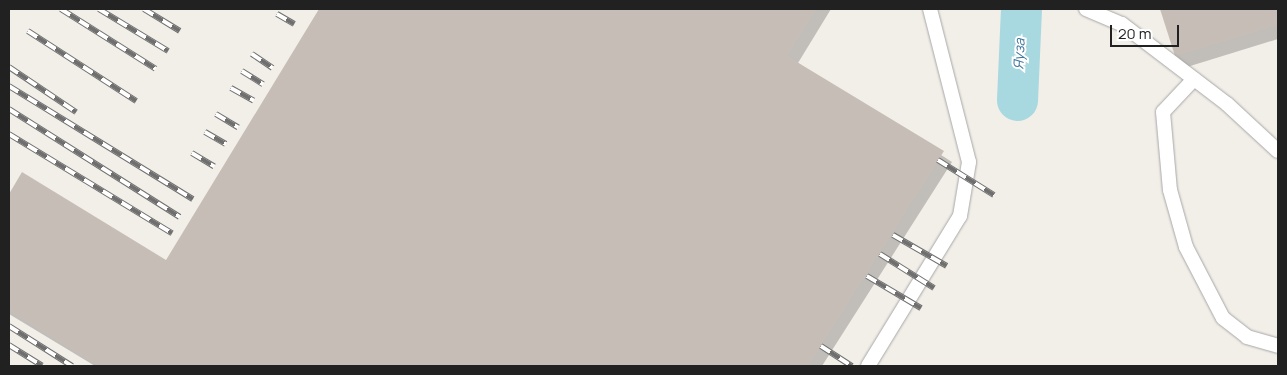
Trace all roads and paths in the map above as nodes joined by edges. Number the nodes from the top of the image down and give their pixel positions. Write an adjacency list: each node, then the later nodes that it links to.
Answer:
1 (930, 9): 6 (lane)
2 (1086, 9): 3 (lane)
3 (1194, 79): 4 (lane); 5 (lane)
4 (1278, 151)
5 (1278, 346)
6 (868, 366)

